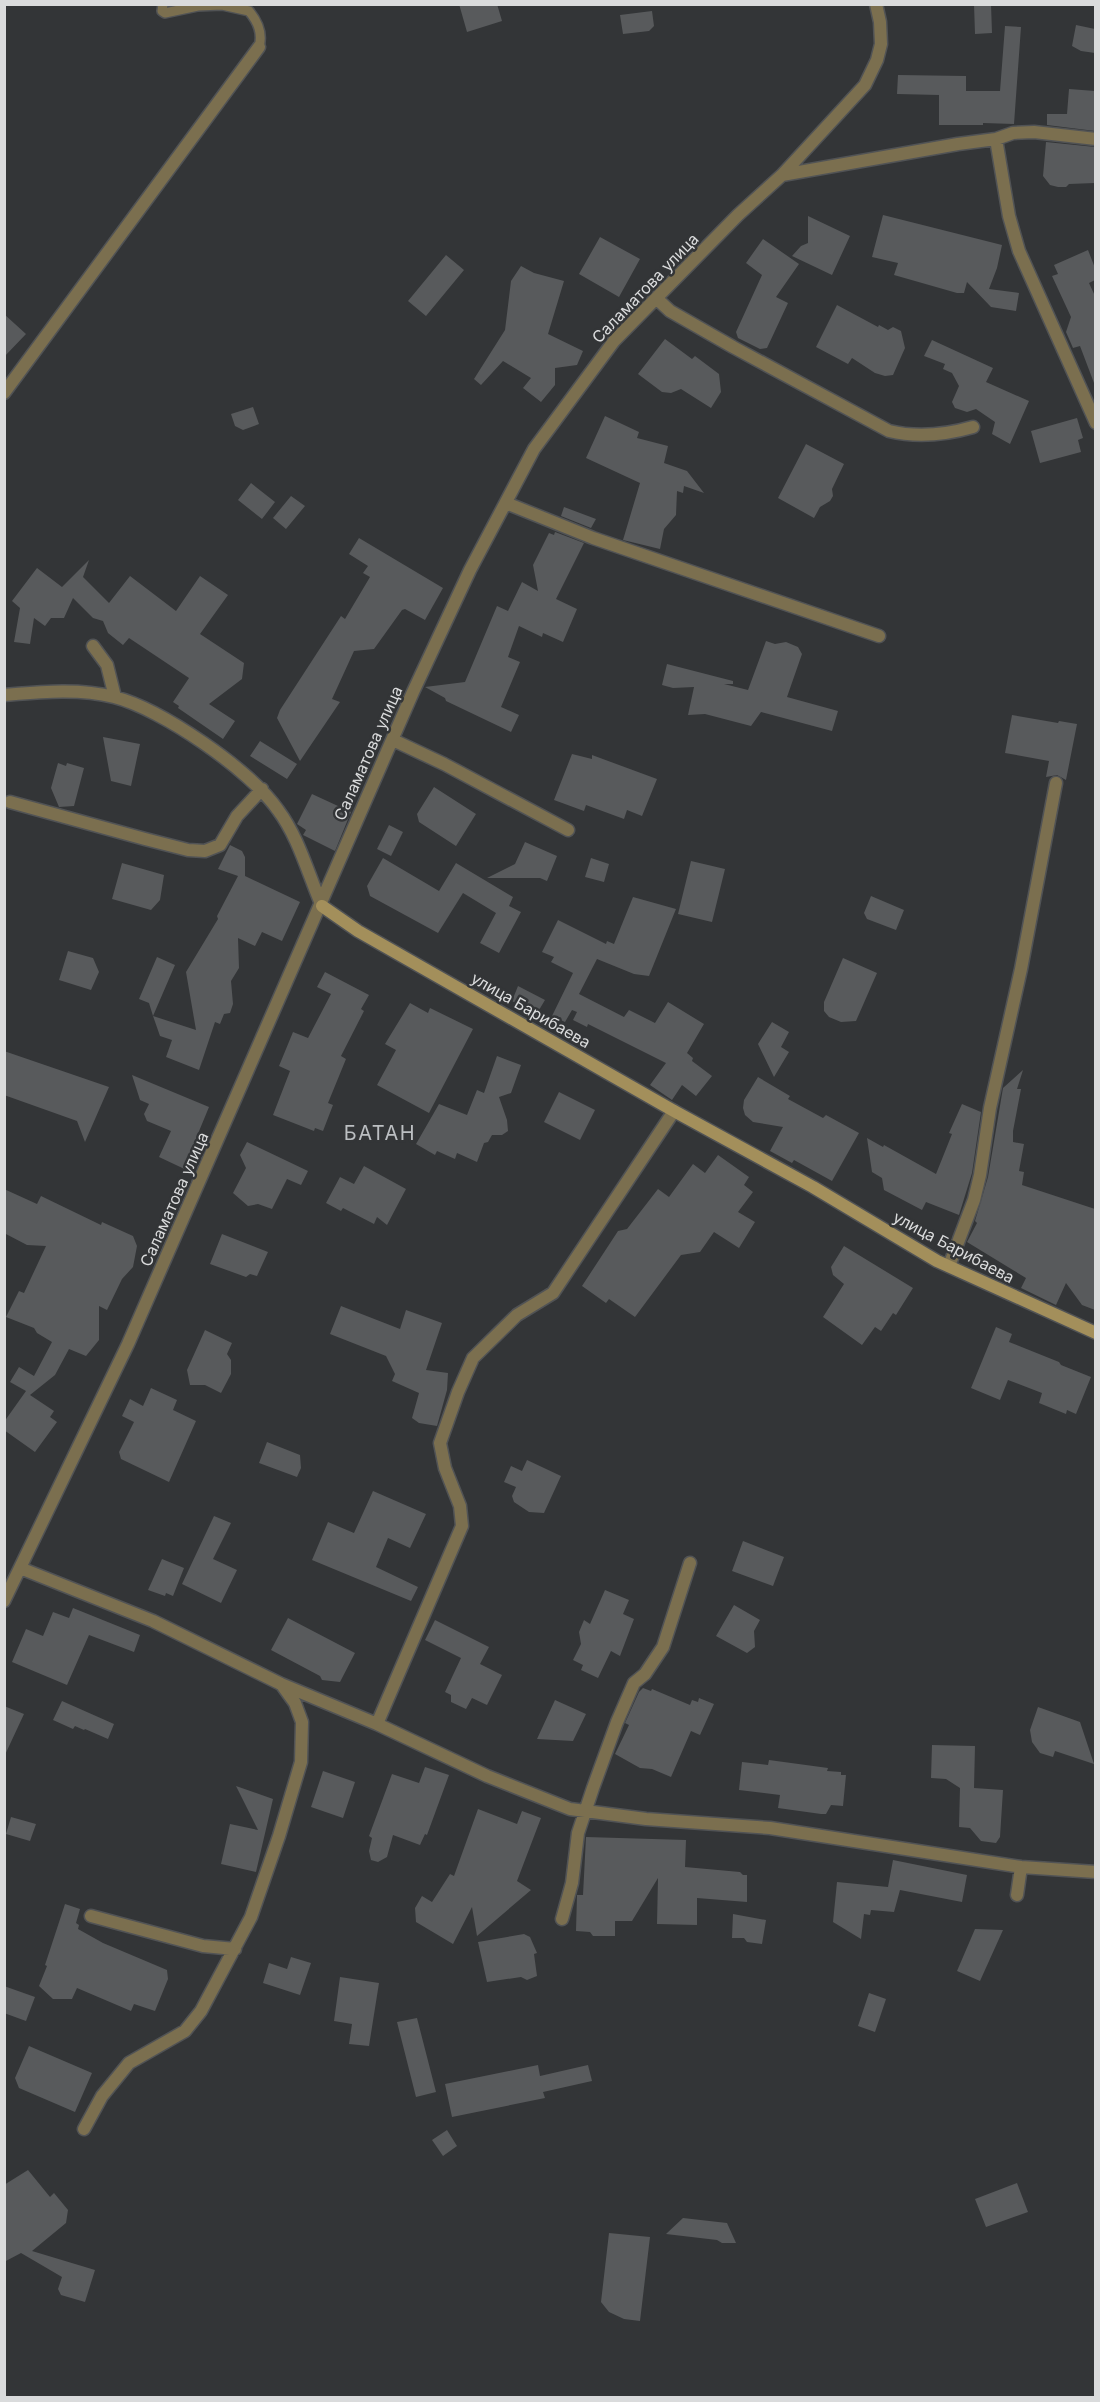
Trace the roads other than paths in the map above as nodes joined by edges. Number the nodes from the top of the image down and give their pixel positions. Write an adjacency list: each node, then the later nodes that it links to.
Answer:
1 (163, 4): 3 (lane)
2 (876, 4): 6 (street, Саламатова улица)
3 (259, 47): 8 (street)
4 (1095, 139): 5 (street)
5 (996, 140): 6 (street); 9 (street)
6 (782, 174): 7 (street, Саламатова улица)
7 (656, 298): 10 (street); 11 (street, Саламатова улица)
8 (4, 393)
9 (1095, 423)
10 (973, 427)
11 (506, 503): 12 (street); 16 (street, Саламатова улица)
12 (879, 636)
13 (93, 646): 15 (street)
14 (4, 695): 15 (street)
15 (115, 697): 18 (street)
16 (393, 740): 20 (street); 21 (street, Саламатова улица)
17 (1056, 783): 23 (street)
18 (262, 789): 19 (street); 21 (street)
19 (10, 802)
20 (568, 830)
21 (322, 906): 22 (street, улица Барибаева); 26 (street, Саламатова улица)
22 (674, 1112): 23 (street, улица Барибаева); 29 (street)
23 (949, 1266): 24 (street, улица Барибаева)
24 (1095, 1333)
25 (690, 1563): 30 (street)
26 (20, 1568): 27 (street, Саламатова улица); 28 (street)
27 (4, 1601)
28 (281, 1684): 29 (street); 36 (street)
29 (376, 1724): 30 (street)
30 (586, 1812): 31 (street); 35 (street)
31 (1021, 1867): 32 (street); 33 (street)
32 (1095, 1872)
33 (1017, 1895)
34 (91, 1916): 36 (street)
35 (562, 1919)
36 (235, 1949): 37 (street)
37 (84, 2130)

